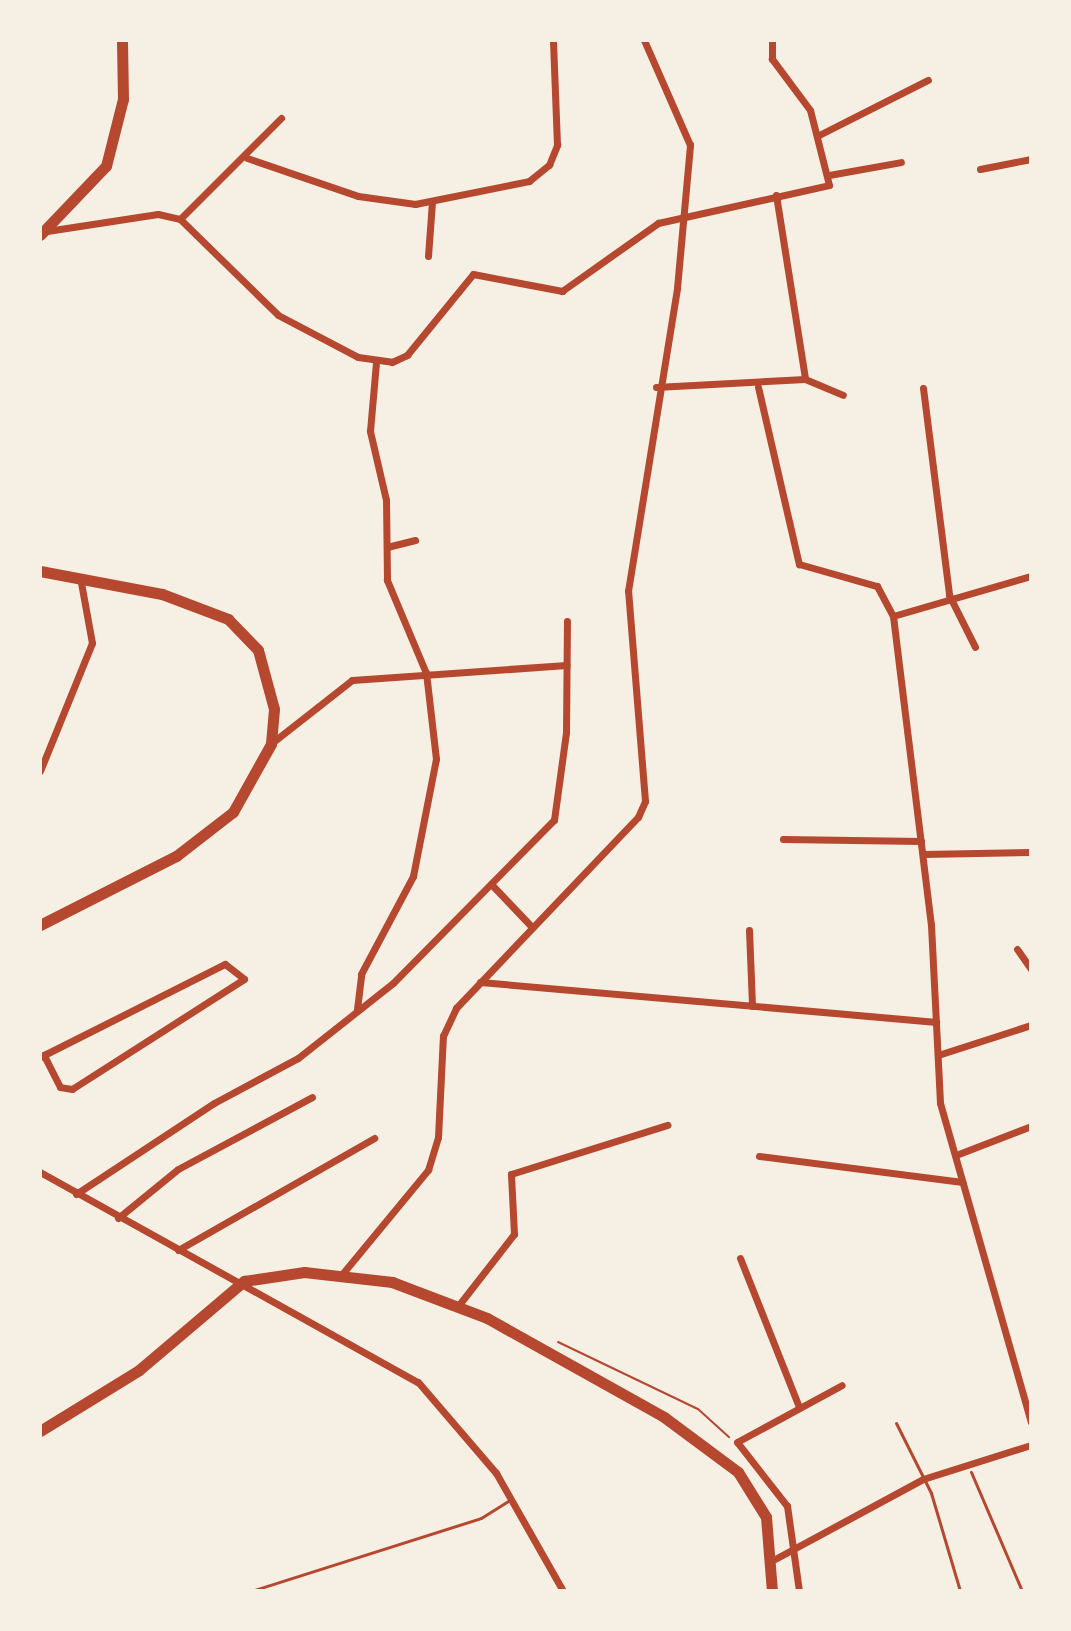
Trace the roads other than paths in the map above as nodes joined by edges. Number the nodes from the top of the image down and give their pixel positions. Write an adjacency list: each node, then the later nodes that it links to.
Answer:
1 (122, 40): 17 (main road)
2 (553, 40): 14 (street)
3 (644, 40): 15 (street)
4 (772, 40): 7 (street)
5 (928, 80): 7 (street)
6 (281, 118): 8 (street)
7 (819, 135): 12 (street)
8 (247, 158): 14 (street); 16 (street)
9 (1031, 159): 11 (street)
10 (901, 162): 12 (street)
11 (980, 169)
12 (829, 175): 13 (street)
13 (776, 195): 15 (street); 20 (street)
14 (432, 202): 18 (street)
15 (681, 216): 19 (street); 21 (street)
16 (180, 219): 17 (street); 19 (street)
17 (43, 233)
18 (428, 256)
19 (376, 362): 26 (street)
20 (805, 379): 22 (street); 24 (street)
21 (656, 387): 22 (street); 44 (street)
22 (758, 387): 31 (street)
23 (923, 388): 30 (street)
24 (843, 395)
25 (415, 540): 26 (street)
26 (387, 547): 35 (street)
27 (40, 571): 29 (main road)
28 (1031, 576): 30 (street)
29 (80, 577): 36 (main road); 37 (street)
30 (949, 595): 31 (street); 33 (street)
31 (893, 616): 39 (street)
32 (567, 621): 34 (street)
33 (975, 647)
34 (566, 665): 35 (street); 42 (street)
35 (426, 673): 36 (street); 50 (street)
36 (271, 744): 43 (main road)
37 (40, 771)
38 (783, 839): 39 (street)
39 (921, 841): 41 (street)
40 (1031, 852): 41 (street)
41 (923, 854): 51 (street)
42 (491, 884): 44 (street); 50 (street)
43 (40, 925)
44 (531, 926): 48 (street)
45 (749, 930): 49 (street)
46 (1017, 949): 47 (street)
47 (1031, 969)
48 (480, 982): 49 (street); 67 (street)
49 (752, 1006): 51 (street)
50 (357, 1009): 63 (street)
51 (936, 1022): 53 (street)
52 (1031, 1025): 53 (street)
53 (938, 1055): 59 (street)
54 (42, 1056): 54 (street)
55 (312, 1097): 64 (street)
56 (667, 1125): 69 (street)
57 (1031, 1126): 59 (street)
58 (374, 1138): 65 (street)
59 (956, 1155): 62 (street)
60 (759, 1156): 62 (street)
61 (40, 1172): 63 (street)
62 (962, 1182): 72 (street)
63 (76, 1194): 64 (street)
64 (118, 1218): 65 (street)
65 (178, 1250): 68 (street)
66 (740, 1258): 71 (street)
67 (343, 1273): 68 (main road); 69 (main road)
68 (244, 1281): 74 (main road); 78 (street)
69 (458, 1306): 80 (main road)
70 (842, 1385): 71 (street)
71 (799, 1407): 79 (street)
72 (1031, 1422)
73 (896, 1423): 77 (lane)
74 (40, 1431)
75 (1031, 1445): 77 (street)
76 (971, 1472): 86 (lane)
77 (923, 1479): 79 (street); 85 (lane)
78 (511, 1499): 81 (lane); 82 (street)
79 (797, 1548): 80 (street); 84 (street)
80 (775, 1559): 83 (main road)
81 (251, 1591)
82 (563, 1591)
83 (772, 1591)
84 (799, 1591)
85 (960, 1591)
86 (1022, 1591)

